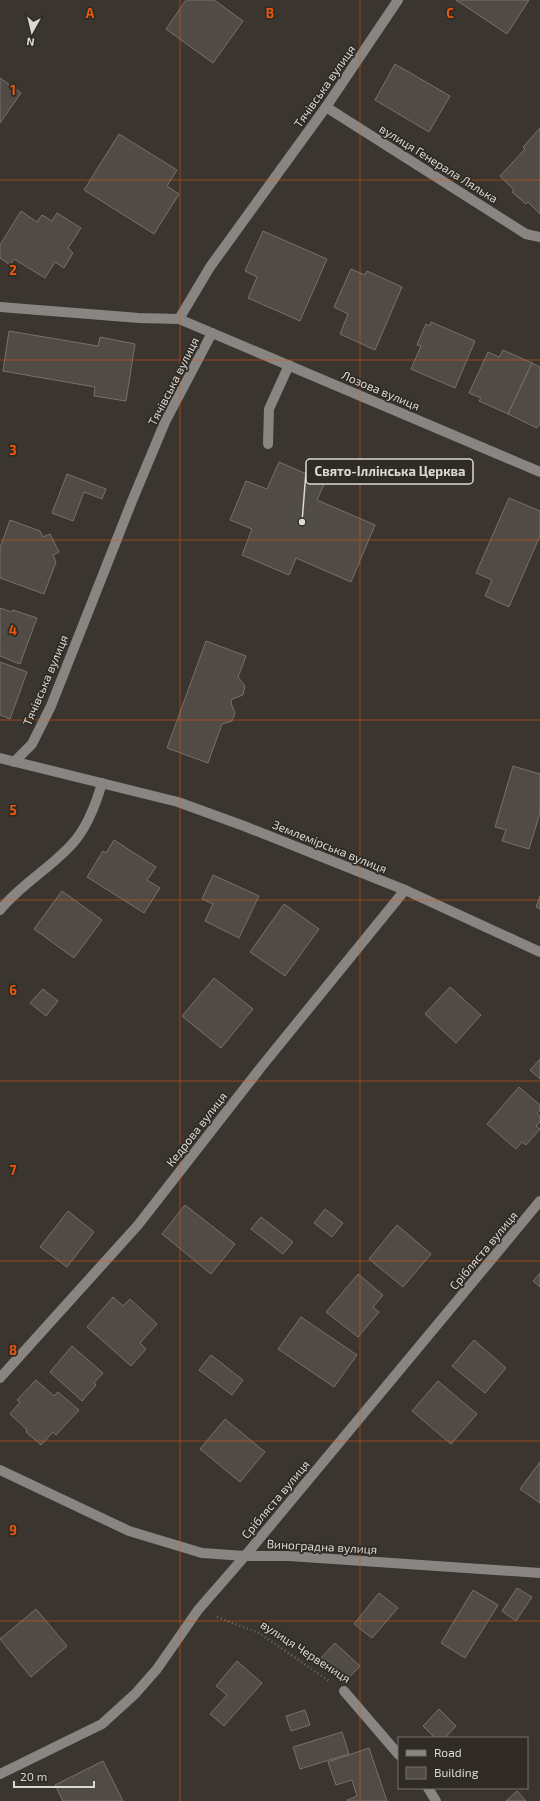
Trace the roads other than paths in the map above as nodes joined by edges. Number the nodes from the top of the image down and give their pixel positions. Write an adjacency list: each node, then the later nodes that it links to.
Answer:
1 (398, 0): 2 (street, Тячівська вулиця)
2 (326, 107): 3 (street, вулиця Генерала Лялька); 5 (street, Тячівська вулиця)
3 (540, 237)
4 (0, 307): 5 (street)
5 (179, 319): 6 (street, Тячівська вулиця)
6 (212, 333): 7 (street, Лозова вулиця); 11 (street, Тячівська вулиця)
7 (289, 365): 8 (street); 9 (street, Лозова вулиця)
8 (268, 444)
9 (540, 472)
10 (0, 758): 11 (street, Землемірська вулиця)
11 (14, 762): 12 (street, Землемірська вулиця)
12 (102, 783): 13 (street, Землемірська вулиця); 14 (street)
13 (405, 890): 15 (street, Землемірська вулиця); 17 (street, Кедрова вулиця)
14 (0, 910)
15 (540, 952)
16 (540, 1201): 19 (street, Срібляста вулиця)
17 (0, 1378)
18 (0, 1470): 19 (street, Виноградна вулиця)
19 (245, 1556): 20 (street, Виноградна вулиця); 23 (street, Срібляста вулиця)
20 (540, 1573)
21 (344, 1691): 22 (street, вулиця Червениця)
22 (398, 1753)
23 (0, 1774)
24 (429, 1789): 25 (street)
25 (436, 1801)

